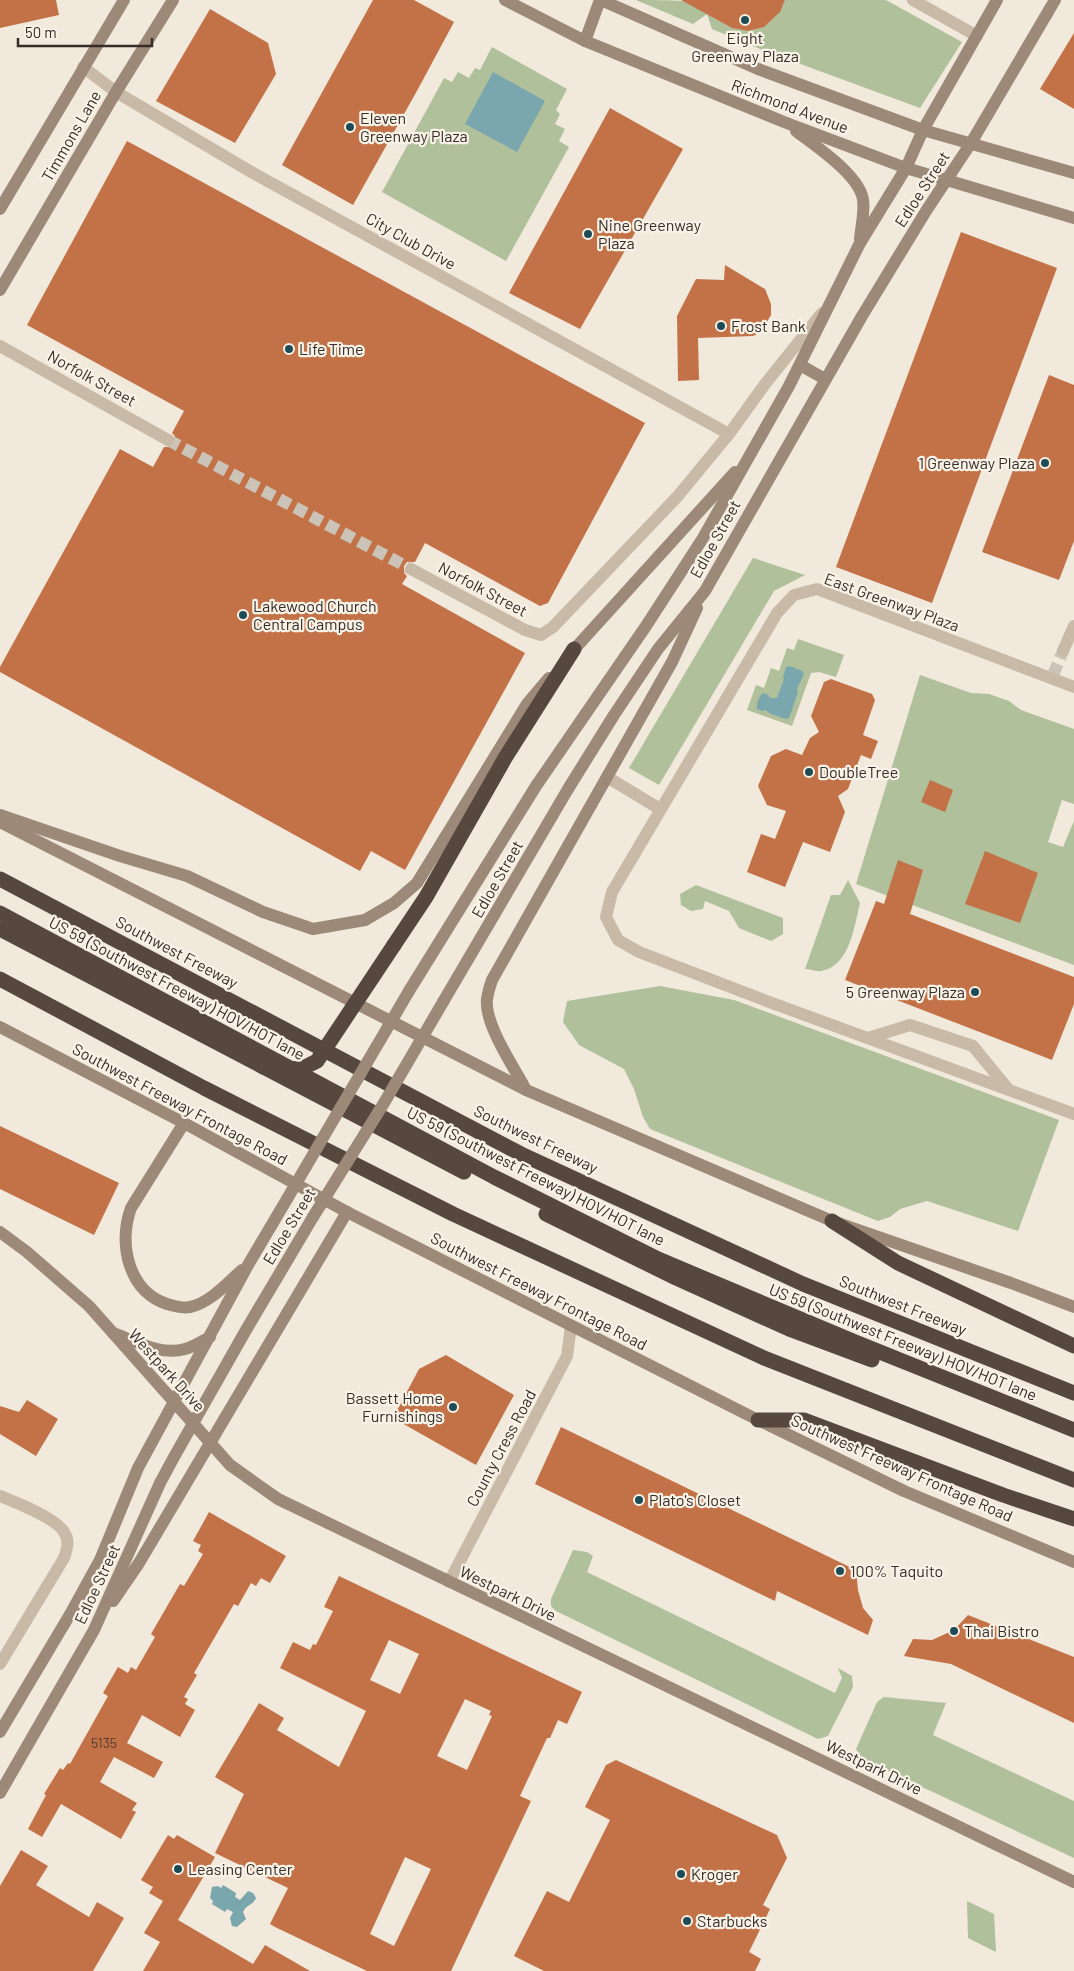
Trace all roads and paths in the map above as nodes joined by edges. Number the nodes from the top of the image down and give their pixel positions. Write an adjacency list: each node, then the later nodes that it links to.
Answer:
1 (124, 0): 12 (main road, Timmons Lane)
2 (173, 0): 9 (main road, Timmons Lane)
3 (182, 0): 9 (main road)
4 (505, 0): 11 (main road, Richmond Avenue)
5 (600, 0): 11 (main road); 15 (main road, Richmond Avenue)
6 (913, 0): 10 (street)
7 (997, 0): 10 (main road, Edloe Street)
8 (1055, 0): 16 (main road, Edloe Street)
9 (158, 23): 13 (main road, Timmons Lane)
10 (977, 36): 15 (main road, Edloe Street)
11 (586, 41): 14 (main road, Richmond Avenue)
12 (83, 68): 13 (street, City Club Drive); 20 (main road, Timmons Lane)
13 (116, 92): 23 (main road, Timmons Lane); 28 (street, City Club Drive)
14 (784, 122): 17 (main road, Richmond Avenue); 22 (main road)
15 (923, 130): 16 (main road, Richmond Avenue); 17 (main road, Edloe Street)
16 (971, 143): 18 (main road, Richmond Avenue); 19 (main road, Edloe Street)
17 (906, 168): 19 (main road, Richmond Avenue); 22 (main road, Edloe Street)
18 (1074, 173)
19 (946, 180): 21 (main road, Richmond Avenue); 27 (main road, Edloe Street)
20 (0, 209)
21 (1074, 218)
22 (860, 243): 24 (main road, Edloe Street)
23 (0, 290)
24 (833, 299): 26 (main road, Edloe Street); 28 (street, Edloe Street)
25 (0, 346): 29 (street, Norfolk Street)
26 (800, 365): 27 (main road); 30 (main road, Edloe Street)
27 (825, 379): 32 (main road, Edloe Street)
28 (729, 434): 34 (street, Edloe Street)
29 (168, 440)
30 (752, 452): 35 (main road); 51 (main road, Edloe Street, bridge)
31 (411, 569): 34 (street, Norfolk Street)
32 (705, 591): 38 (main road); 54 (main road, Edloe Street, bridge)
33 (1074, 626): 36 (street)
34 (541, 635)
35 (574, 649): 40 (main road); 48 (highway, bridge)
36 (1063, 652)
37 (1074, 687): 39 (street, East Greenway Plaza)
38 (607, 777): 39 (street); 49 (main road)
39 (660, 809): 47 (street, East Greenway Plaza)
40 (0, 815)
41 (0, 822): 49 (main road)
42 (0, 879): 64 (highway, Southwest Freeway)
43 (0, 913): 68 (highway, US 59 (Southwest Freeway) HOV/HOT lane)
44 (0, 929): 48 (highway)
45 (0, 979): 71 (highway)
46 (0, 1027): 53 (main road, Southwest Freeway Frontage Road)
47 (868, 1038): 50 (street, East Greenway Plaza); 50 (street)
48 (263, 1067): 51 (highway)
49 (526, 1090): 56 (main road)
50 (1008, 1090): 52 (street, East Greenway Plaza)
51 (340, 1108): 54 (highway); 58 (main road, Edloe Street, bridge)
52 (1074, 1114)
53 (184, 1123): 55 (main road, Southwest Freeway Frontage Road); 58 (main road)
54 (370, 1124): 67 (main road, Edloe Street, bridge); 69 (highway)
55 (347, 1212): 60 (main road, Southwest Freeway Frontage Road); 70 (main road)
56 (832, 1221): 59 (main road); 63 (highway)
57 (0, 1232): 61 (main road, Westpark Drive)
58 (251, 1261): 62 (main road, Edloe Street)
59 (1074, 1307)
60 (572, 1326): 66 (main road, Southwest Freeway Frontage Road); 75 (street, County Cress Road)
61 (112, 1333): 62 (main road); 65 (main road, Westpark Drive)
62 (210, 1337): 65 (main road, Edloe Street)
63 (1074, 1346)
64 (1074, 1392)
65 (174, 1401): 67 (main road, Westpark Drive); 78 (main road, Edloe Street)
66 (758, 1420): 73 (highway); 74 (main road, Southwest Freeway Frontage Road)
67 (193, 1423): 70 (main road, Westpark Drive); 76 (main road, Edloe Street)
68 (1074, 1430)
69 (1074, 1435)
70 (211, 1442): 75 (main road, Westpark Drive); 76 (main road)
71 (1074, 1480)
72 (0, 1496): 77 (street)
73 (1074, 1519)
74 (1074, 1562)
75 (449, 1582): 80 (main road, Westpark Drive)
76 (94, 1630): 79 (main road, Edloe Street)
77 (0, 1664)
78 (0, 1732)
79 (0, 1793)
80 (1074, 1882)

